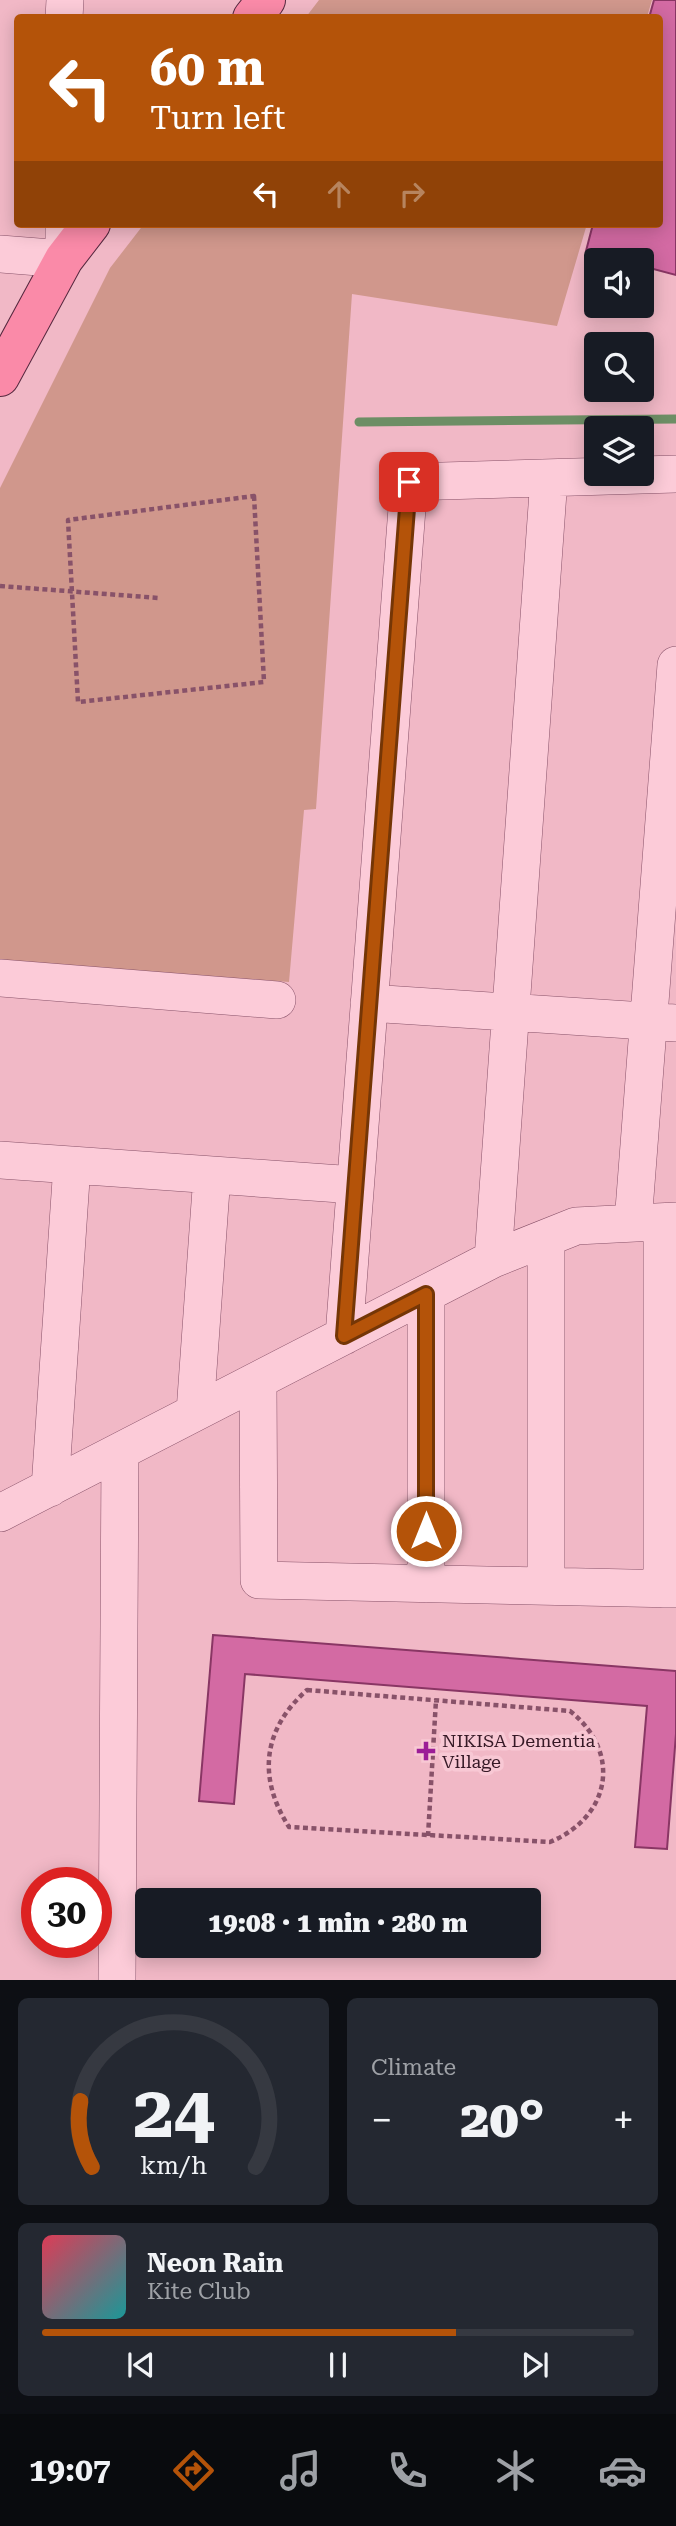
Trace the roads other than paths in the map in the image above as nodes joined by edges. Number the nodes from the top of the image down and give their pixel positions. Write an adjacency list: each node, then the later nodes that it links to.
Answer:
1 (266, 0): 2 (main road)
2 (255, 14)
3 (85, 228): 4 (main road)
4 (64, 242): 5 (street); 6 (main road)
5 (0, 254)
6 (0, 377)
7 (676, 474): 8 (street)
8 (549, 478): 12 (street); 13 (street)
9 (676, 665): 14 (street)
10 (0, 978): 11 (street)
11 (278, 1000)
12 (369, 1003): 13 (street); 18 (street)
13 (510, 1012): 14 (street); 21 (street)
14 (662, 1022): 19 (street)
15 (0, 1160): 16 (street)
16 (72, 1165): 17 (street); 27 (street)
17 (212, 1175): 18 (street); 25 (street)
18 (355, 1185): 23 (street)
19 (657, 1222): 20 (street); 31 (street)
20 (546, 1238): 21 (street); 30 (street)
21 (493, 1259): 22 (street)
22 (426, 1294): 23 (street); 29 (street)
23 (344, 1336): 24 (street)
24 (258, 1380): 25 (street); 29 (street)
25 (195, 1412): 26 (street)
26 (120, 1452): 27 (street); 32 (street)
27 (50, 1488): 28 (street)
28 (0, 1513)
29 (426, 1584): 30 (street)
30 (546, 1586): 31 (street)
31 (669, 1589)
32 (117, 1980)

